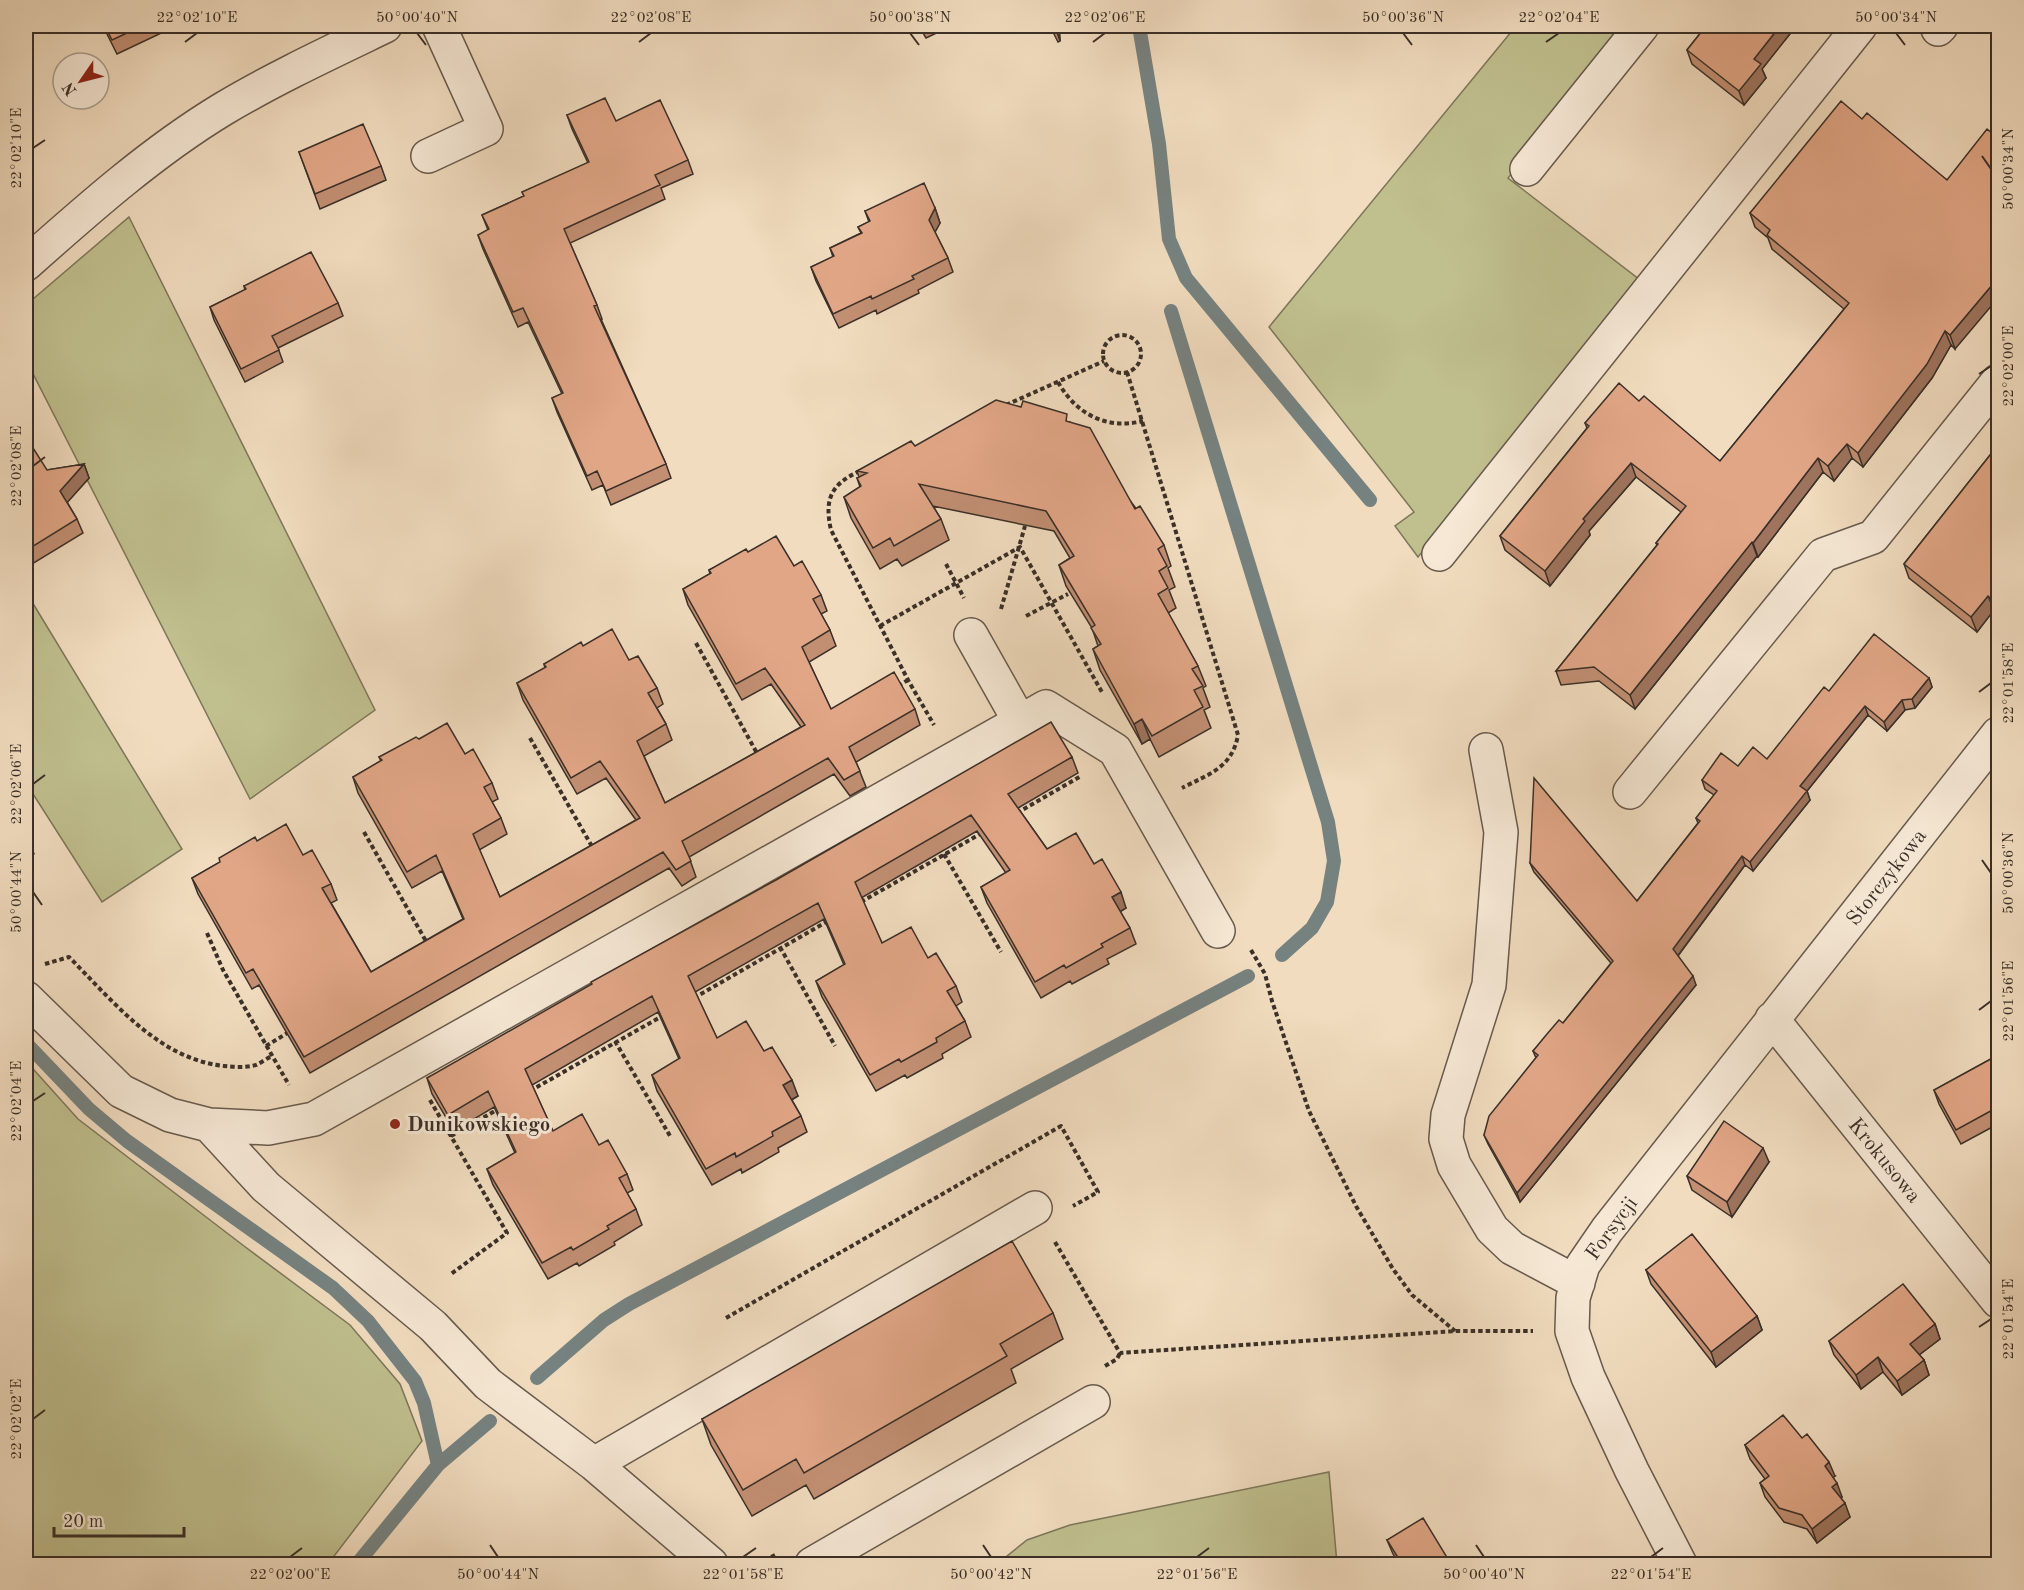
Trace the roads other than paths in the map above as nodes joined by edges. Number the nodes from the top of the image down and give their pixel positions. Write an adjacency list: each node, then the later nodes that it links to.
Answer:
1 (385, 26): 7 (street)
2 (438, 26): 5 (street)
3 (1642, 26): 6 (street)
4 (1860, 26): 9 (street)
5 (428, 156)
6 (1527, 169)
7 (26, 264)
8 (1998, 381): 14 (street)
9 (1439, 554)
10 (971, 635): 11 (street)
11 (1033, 714): 15 (street); 18 (street)
12 (1998, 734): 17 (street, Storczykowa)
13 (1486, 750): 20 (street)
14 (1630, 792)
15 (1218, 931)
16 (26, 999): 18 (street)
17 (1772, 1019): 20 (street, Forsycji); 21 (street, Krokusowa)
18 (209, 1125): 23 (street)
19 (1035, 1208): 23 (street)
20 (1578, 1283): 26 (street, Forsycji)
21 (1998, 1301)
22 (1093, 1402): 25 (street)
23 (594, 1464): 24 (street)
24 (711, 1564)
25 (812, 1564)
26 (1680, 1564)

